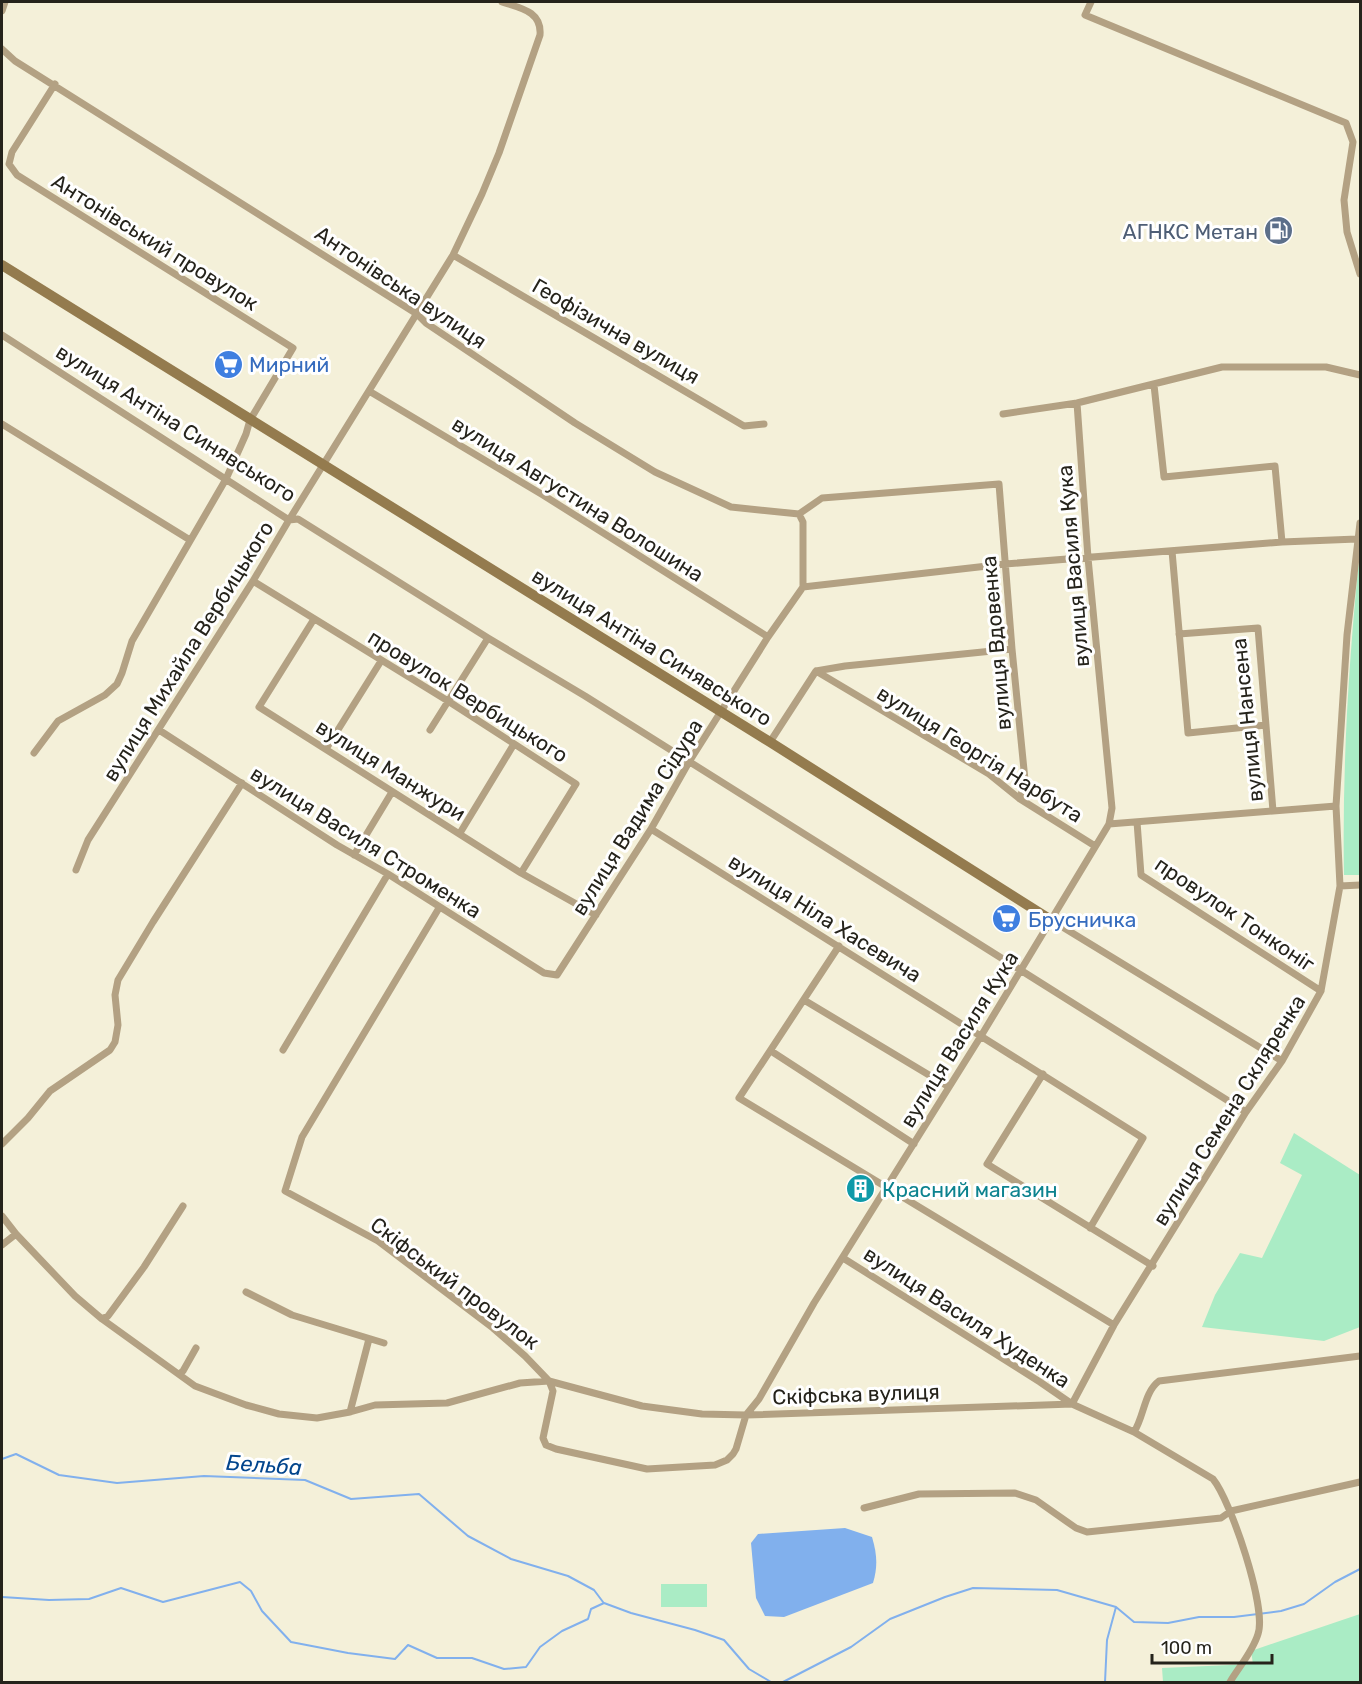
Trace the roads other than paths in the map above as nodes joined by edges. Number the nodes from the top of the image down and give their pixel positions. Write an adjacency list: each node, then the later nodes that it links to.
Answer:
1 (5, 2): 4 (street)
2 (502, 2): 9 (street, вулиця Михайла Вербицького)
3 (1090, 2): 8 (street)
4 (2, 11)
5 (2, 49): 6 (street, Антонівська вулиця)
6 (55, 84): 12 (street, Антонівська вулиця); 19 (street, Антонівський провулок)
7 (1360, 138): 8 (street)
8 (1353, 142): 11 (street)
9 (453, 255): 12 (street, вулиця Михайла Вербицького); 21 (street, Геофізична вулиця)
10 (2, 265): 19 (street, вулиця Антіна Синявського)
11 (1360, 274)
12 (417, 314): 16 (street, вулиця Михайла Вербицького); 24 (street, Антонівська вулиця)
13 (2, 335): 23 (street, вулиця Антіна Синявського)
14 (1360, 375): 15 (street)
15 (1154, 385): 17 (street); 29 (street)
16 (369, 391): 22 (street, вулиця Михайла Вербицького); 37 (street, вулиця Августина Волошина)
17 (1077, 404): 18 (street); 31 (street, вулиця Василя Кука)
18 (1003, 414)
19 (250, 420): 22 (street, вулиця Антіна Синявського); 23 (street)
20 (2, 424): 27 (street)
21 (764, 424)
22 (324, 465): 25 (street, вулиця Михайла Вербицького); 43 (street, вулиця Антіна Синявського)
23 (226, 479): 25 (street, вулиця Антіна Синявського); 27 (street)
24 (799, 514): 32 (street, вулиця Вдовенка); 34 (street)
25 (289, 520): 33 (street, вулиця Михайла Вербицького); 38 (street, вулиця Антіна Синявського)
26 (1360, 523): 28 (street, вулиця Семена Скляренка)
27 (190, 540): 50 (street)
28 (1357, 540): 29 (street); 55 (street, вулиця Семена Скляренка)
29 (1282, 542): 30 (street)
30 (1172, 551): 31 (street); 36 (street)
31 (1088, 558): 32 (street); 58 (street, вулиця Василя Кука)
32 (1005, 564): 34 (street); 39 (street, вулиця Вдовенка)
33 (253, 582): 35 (street, провулок Вербицького); 45 (street, вулиця Михайла Вербицького)
34 (803, 587): 37 (street, вулиця Вадима Сідура)
35 (314, 618): 40 (street, провулок Вербицького); 49 (street, вулиця Манжури)
36 (1179, 634): 44 (street, вулиця Нансена); 44 (street)
37 (768, 637): 43 (street, вулиця Вадима Сідура)
38 (488, 638): 42 (street); 51 (street, вулиця Антіна Синявського)
39 (1012, 649): 41 (street); 54 (street, вулиця Вдовенка)
40 (381, 661): 42 (street, провулок Вербицького); 49 (street)
41 (816, 671): 47 (street); 54 (street, вулиця Георгія Нарбута)
42 (448, 700): 46 (street); 48 (street, провулок Вербицького)
43 (721, 714): 47 (street, вулиця Антіна Синявського); 51 (street, вулиця Вадима Сідура)
44 (1266, 725): 56 (street, вулиця Нансена)
45 (159, 730): 52 (street, вулиця Василя Строменка); 63 (street, вулиця Михайла Вербицького)
46 (430, 730)
47 (770, 742): 70 (street, вулиця Антіна Синявського)
48 (514, 744): 60 (street); 64 (street, провулок Вербицького)
49 (326, 749): 53 (street, вулиця Манжури)
50 (34, 753)
51 (689, 762): 59 (street, вулиця Вадима Сідура); 72 (street, вулиця Антіна Синявського)
52 (242, 783): 62 (street, вулиця Василя Строменка); 83 (street)
53 (392, 792): 60 (street, вулиця Манжури); 62 (street)
54 (1020, 799): 61 (street, вулиця Георгія Нарбута)
55 (1336, 806): 56 (street); 67 (street, вулиця Семена Скляренка)
56 (1273, 811): 57 (street)
57 (1137, 822): 58 (street); 74 (street, провулок Тонконіг)
58 (1109, 824): 61 (street, вулиця Василя Кука)
59 (651, 829): 69 (street, вулиця Вадима Сідура); 71 (street, вулиця Ніла Хасевича)
60 (460, 833): 64 (street, вулиця Манжури)
61 (1095, 846): 70 (street, вулиця Василя Кука)
62 (354, 855): 65 (street, вулиця Василя Строменка)
63 (76, 870)
64 (521, 873): 69 (street, вулиця Манжури)
65 (388, 874): 68 (street, вулиця Василя Строменка); 77 (street)
66 (1360, 885): 67 (street)
67 (1340, 886): 74 (street, вулиця Семена Скляренка)
68 (439, 908): 73 (street, вулиця Василя Строменка); 101 (street, Скіфський провулок)
69 (596, 915): 73 (street, вулиця Вадима Сідура)
70 (1051, 920): 72 (street, вулиця Василя Кука); 79 (street, вулиця Антіна Синявського)
71 (839, 946): 75 (street); 76 (street, вулиця Ніла Хасевича)
72 (1022, 971): 76 (street, вулиця Василя Кука); 82 (street, вулиця Антіна Синявського)
73 (557, 975)
74 (1321, 991): 79 (street, вулиця Семена Скляренка)
75 (804, 1000): 78 (street); 81 (street)
76 (981, 1036): 80 (street, вулиця Ніла Хасевича); 81 (street, вулиця Василя Кука)
77 (283, 1050)
78 (771, 1051): 84 (street); 85 (street)
79 (1282, 1061): 82 (street, вулиця Семена Скляренка)
80 (1043, 1074): 88 (street, вулиця Ніла Хасевича); 88 (street)
81 (949, 1087): 84 (street, вулиця Василя Кука)
82 (1246, 1112): 92 (street, вулиця Семена Скляренка)
83 (2, 1144)
84 (914, 1144): 85 (street, вулиця Василя Кука)
85 (885, 1187): 91 (street, вулиця Василя Кука); 95 (street)
86 (183, 1206): 94 (street)
87 (2, 1216): 89 (street)
88 (1090, 1228): 92 (street)
89 (16, 1234): 90 (street); 94 (street)
90 (2, 1245)
91 (843, 1258): 102 (street, вулиця Василя Худенка); 104 (street, вулиця Василя Кука)
92 (1153, 1266): 95 (street, вулиця Семена Скляренка)
93 (246, 1292): 96 (street)
94 (102, 1319): 100 (street)
95 (1114, 1325): 102 (street, вулиця Семена Скляренка)
96 (369, 1340): 97 (street); 103 (street)
97 (384, 1343)
98 (196, 1348): 100 (street)
99 (1360, 1356): 105 (street)
100 (179, 1374): 103 (street)
101 (549, 1381): 103 (street); 104 (street); 104 (street, Скіфська вулиця)
102 (1072, 1404): 104 (street, Скіфська вулиця); 105 (street, Скіфська вулиця)
103 (350, 1412)
104 (746, 1414)
105 (1134, 1432): 108 (street, Скіфська вулиця)
106 (1360, 1482): 108 (street)
107 (864, 1508): 108 (street)
108 (1230, 1511): 109 (street, Скіфська вулиця)
109 (1230, 1683)

